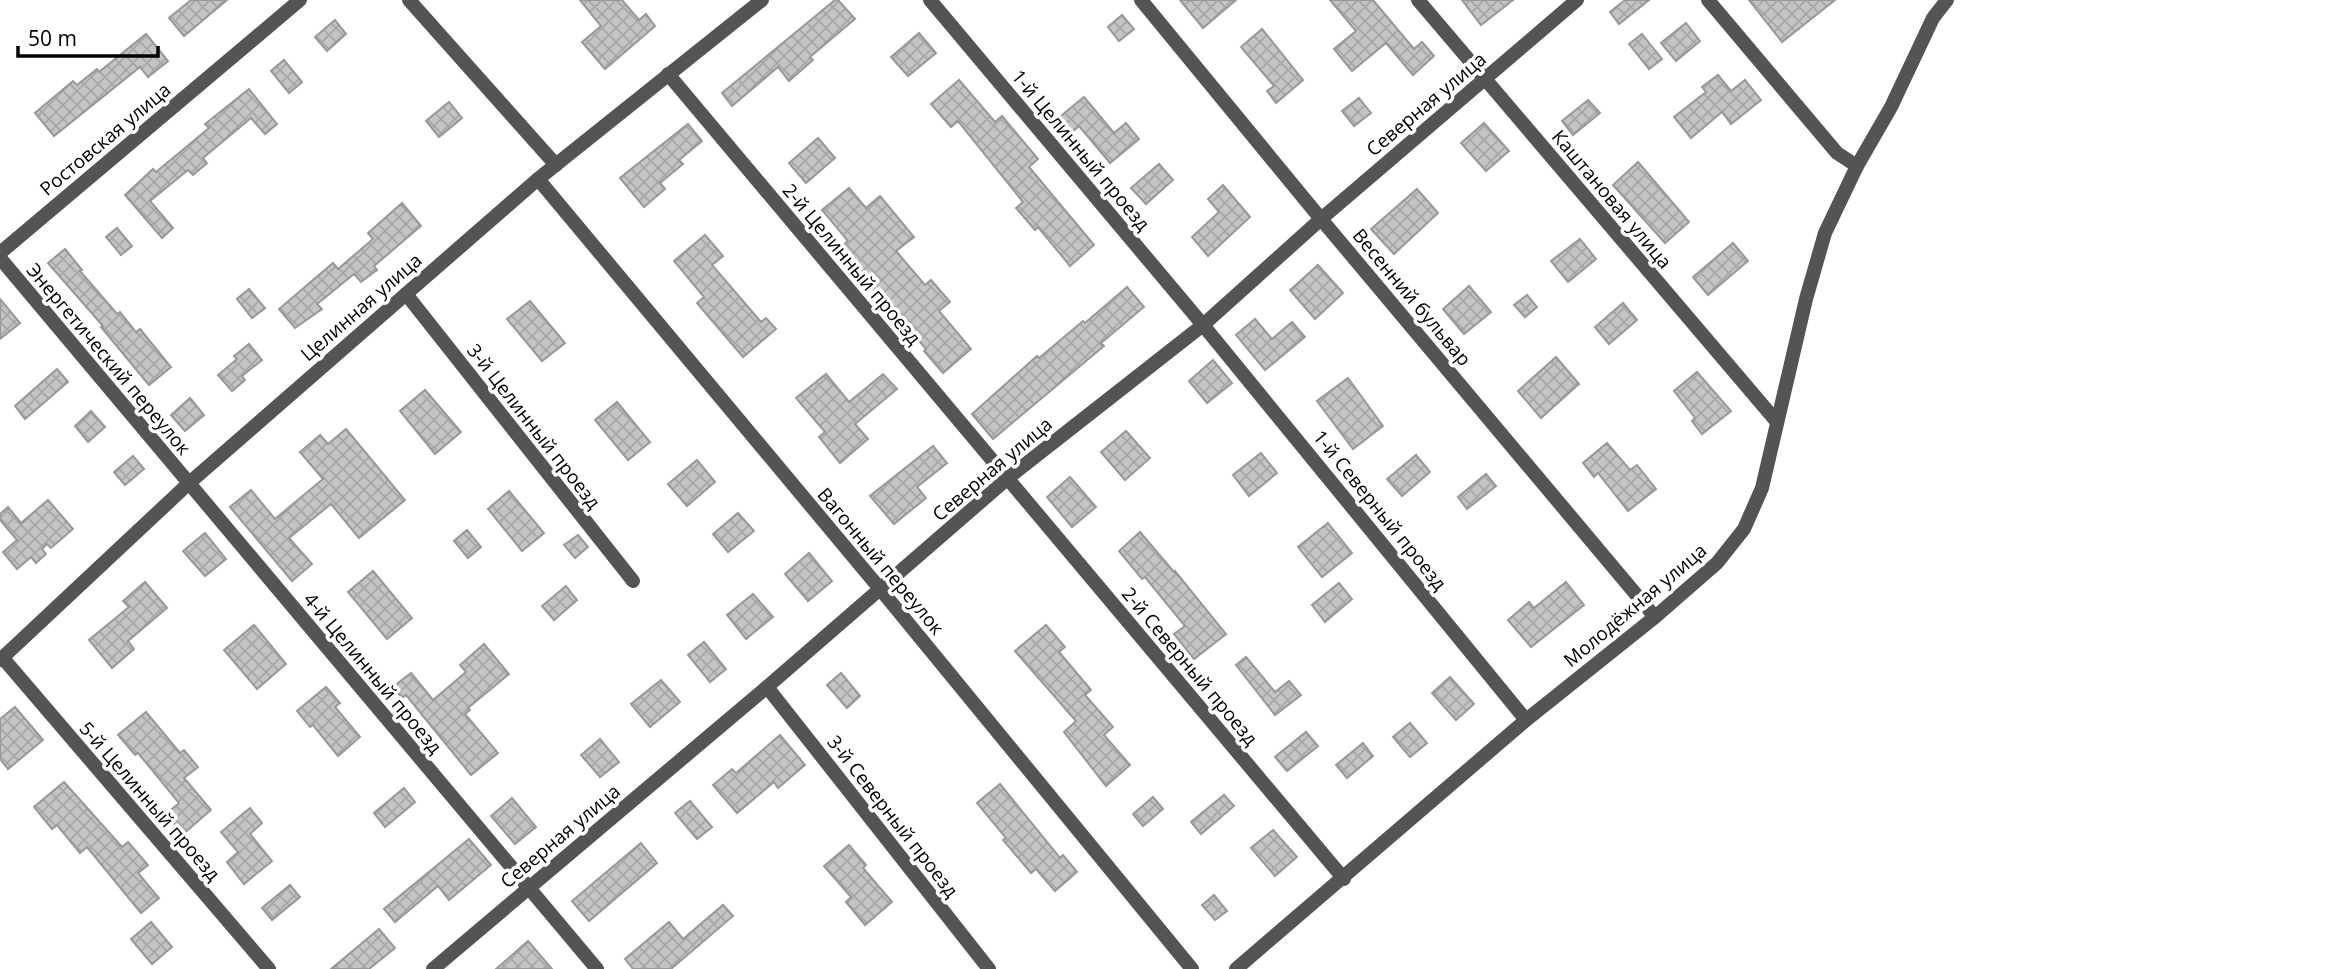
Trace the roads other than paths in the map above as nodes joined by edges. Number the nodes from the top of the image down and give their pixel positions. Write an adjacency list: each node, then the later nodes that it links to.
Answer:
1 (300, 0): 16 (street, Ростовская улица)
2 (409, 0): 12 (street)
3 (762, 0): 10 (street, Целинная улица)
4 (930, 0): 18 (street, 1-й Целинный проезд)
5 (1141, 0): 15 (street, Весенний бульвар)
6 (1418, 0): 11 (street, Каштановая улица)
7 (1577, 0): 11 (street, Северная улица)
8 (1708, 0): 13 (street)
9 (1947, 0): 13 (street, Молодёжная улица)
10 (668, 75): 12 (street, Целинная улица); 20 (street, 2-й Целинный проезд)
11 (1485, 80): 15 (street, Северная улица); 19 (street, Каштановая улица)
12 (556, 165): 14 (street, Целинная улица)
13 (1857, 166): 19 (street, Молодёжная улица)
14 (538, 179): 17 (street, Целинная улица); 23 (street, Вагонный переулок)
15 (1321, 219): 18 (street, Северная улица); 24 (street, Весенний бульвар)
16 (0, 255): 21 (street, Энергетический переулок)
17 (406, 294): 21 (street, Целинная улица); 22 (street, 3-й Целинный проезд)
18 (1203, 325): 20 (street, Северная улица); 27 (street, 1-й Северный проезд)
19 (1777, 422): 24 (street, Молодёжная улица)
20 (1008, 478): 23 (street, Северная улица); 28 (street, 2-й Северный проезд)
21 (188, 484): 25 (street, Целинная улица); 29 (street, 4-й Целинный проезд)
22 (633, 582)
23 (881, 590): 26 (street, Северная улица); 34 (street, Вагонный переулок)
24 (1655, 617): 27 (street, Молодёжная улица)
25 (1, 659): 30 (street, 5-й Целинный проезд)
26 (767, 687): 29 (street, Северная улица); 33 (street, 3-й Северный проезд)
27 (1526, 720): 28 (street, Молодёжная улица)
28 (1344, 878): 35 (street, Молодёжная улица)
29 (528, 887): 31 (street, Северная улица); 32 (street, 4-й Целинный проезд)
30 (269, 969)
31 (433, 969)
32 (597, 969)
33 (989, 969)
34 (1192, 969)
35 (1236, 969)

